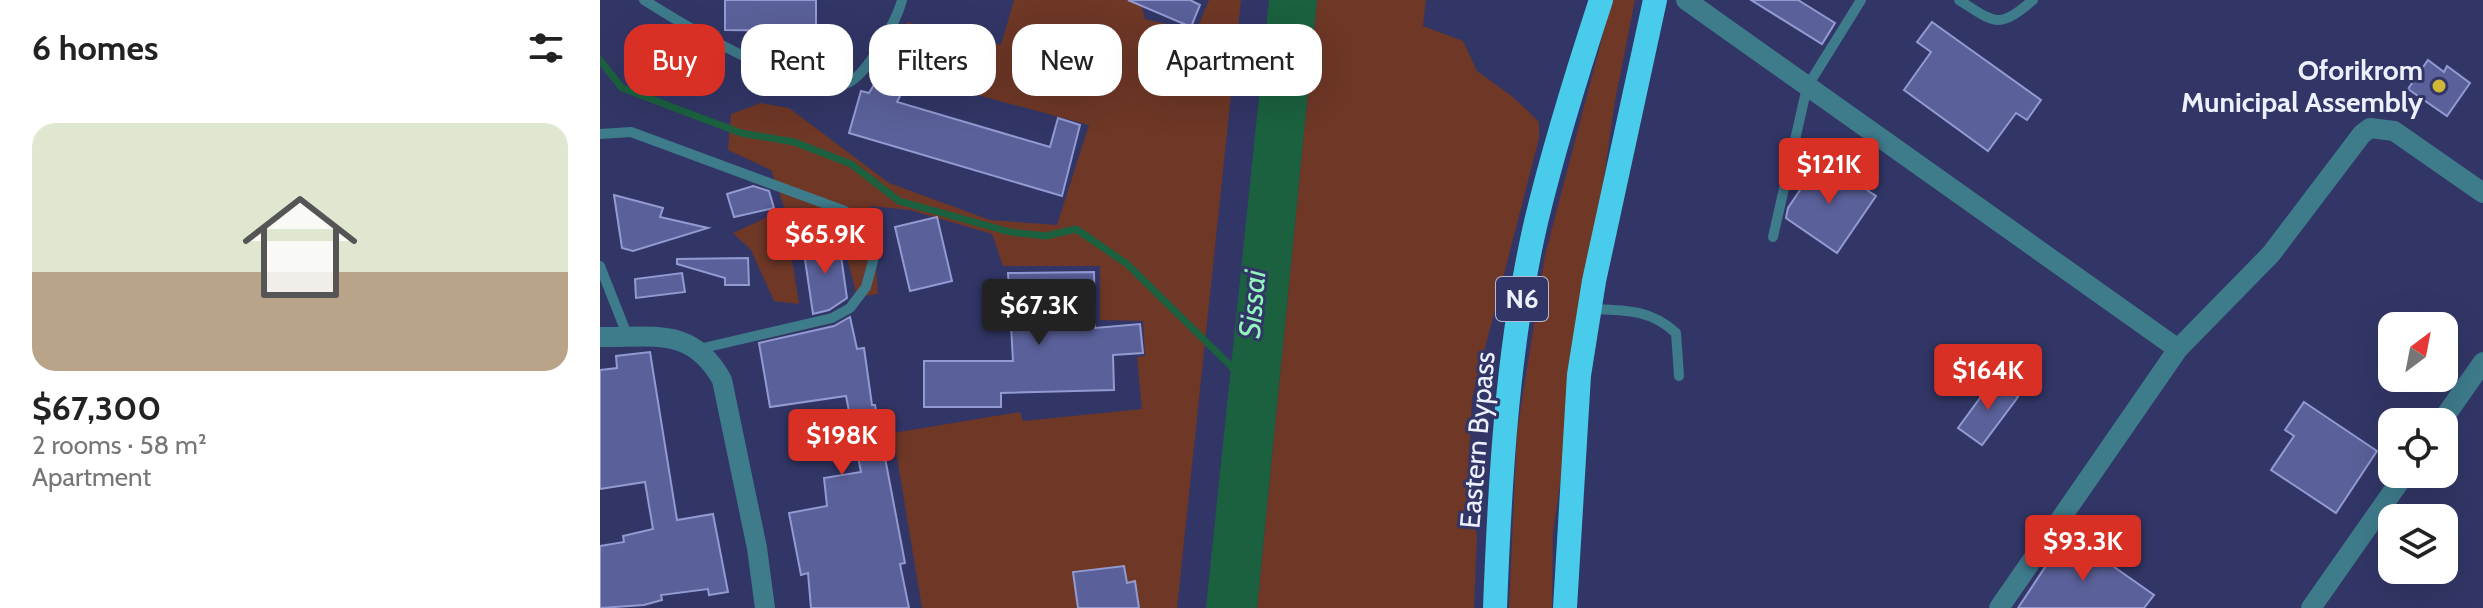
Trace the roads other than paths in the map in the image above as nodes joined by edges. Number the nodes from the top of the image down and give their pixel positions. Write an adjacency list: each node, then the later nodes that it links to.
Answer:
1 (644, 0): 2 (lane)
2 (902, 0)
3 (1601, 0): 24 (highway, Eastern Bypass / N6)
4 (1655, 0): 14 (highway, N6)
5 (1861, 0): 9 (lane)
6 (1959, 0): 7 (lane)
7 (2033, 0)
8 (1692, 2): 9 (street)
9 (1807, 87): 12 (lane); 18 (street)
10 (600, 134): 17 (lane)
11 (2483, 193): 18 (street)
12 (1773, 237)
13 (600, 266): 16 (lane)
14 (1589, 309): 20 (lane); 25 (highway, N6)
15 (600, 337): 16 (street)
16 (628, 337): 17 (street)
17 (699, 349): 23 (street)
18 (2178, 349): 26 (street)
19 (2483, 362): 21 (street)
20 (1679, 376)
21 (2451, 408)
22 (2395, 488): 27 (street)
23 (765, 608)
24 (1495, 608)
25 (1565, 608)
26 (1999, 608)
27 (2311, 608)

